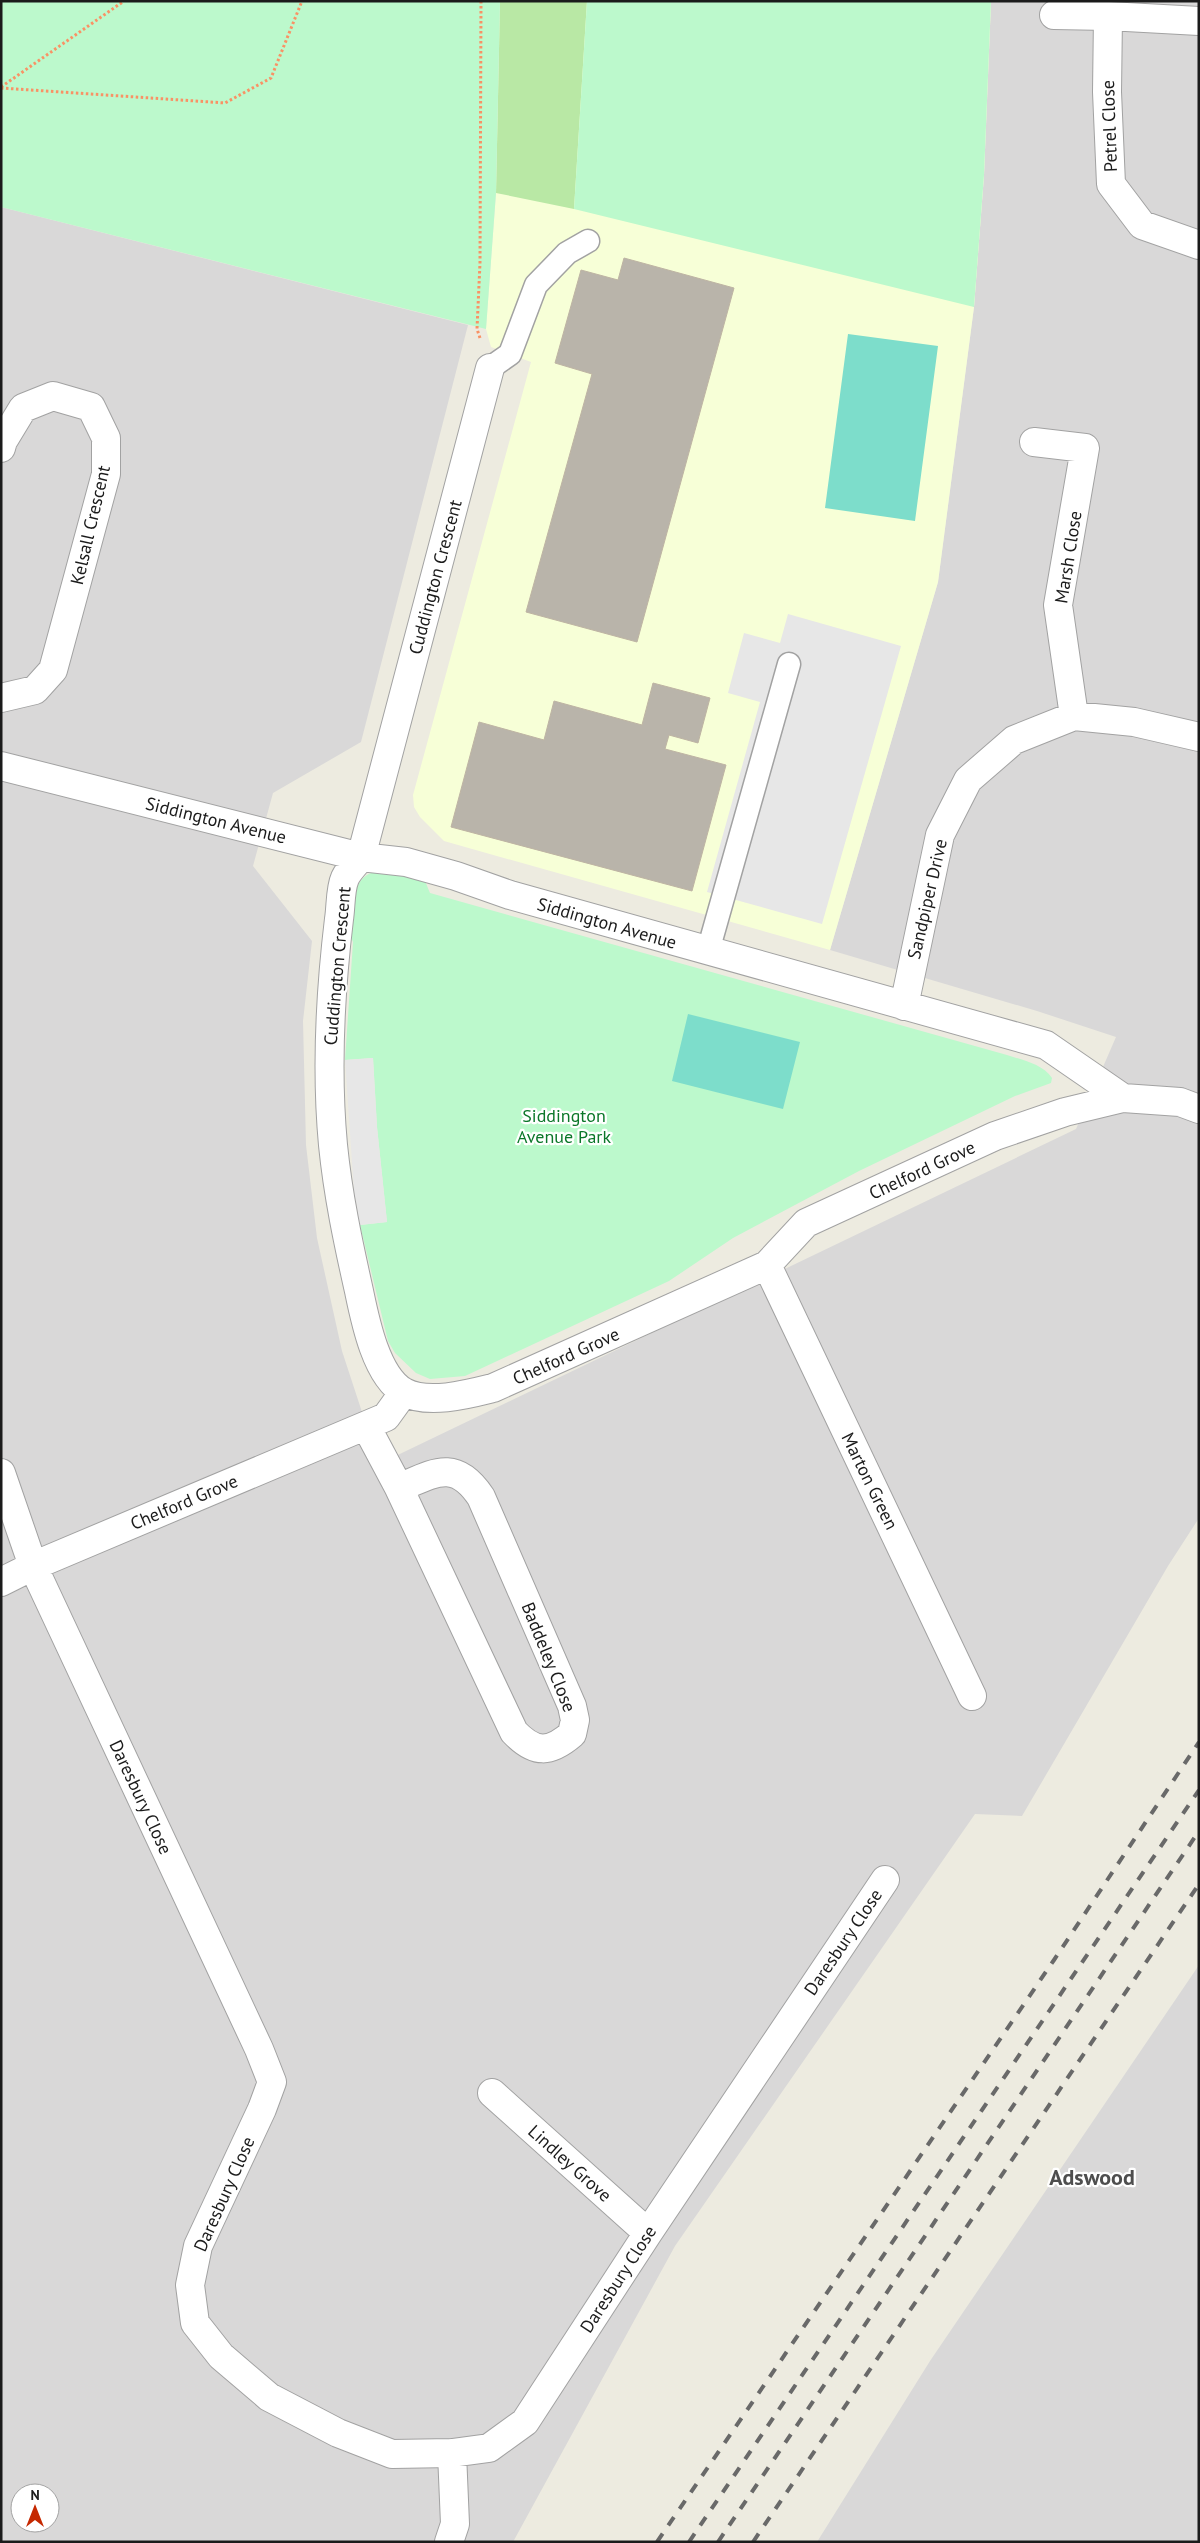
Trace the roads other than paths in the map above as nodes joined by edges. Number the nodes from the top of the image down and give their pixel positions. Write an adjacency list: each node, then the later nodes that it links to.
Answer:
1 (1054, 15): 2 (street)
2 (1108, 16): 3 (street); 5 (street, Petrel Close)
3 (1199, 21)
4 (588, 241): 6 (lane)
5 (1199, 245)
6 (490, 368): 14 (street, Cuddington Crescent)
7 (1034, 442): 11 (street, Marsh Close)
8 (1, 448): 10 (street, Kelsall Crescent)
9 (789, 664): 15 (lane)
10 (1, 698)
11 (1074, 716): 12 (street, Sandpiper Drive); 16 (street, Sandpiper Drive)
12 (1199, 737)
13 (1, 766): 14 (street, Siddington Avenue)
14 (361, 857): 15 (street, Siddington Avenue); 20 (street, Cuddington Crescent)
15 (708, 951): 16 (street, Siddington Avenue)
16 (904, 1006): 17 (street, Siddington Avenue)
17 (1123, 1098): 18 (street); 19 (street, Chelford Grove)
18 (1199, 1109)
19 (767, 1265): 20 (street, Chelford Grove); 26 (street, Marton Green)
20 (404, 1392): 21 (street, Chelford Grove)
21 (366, 1426): 23 (street, Baddeley Close); 24 (street, Chelford Grove)
22 (1, 1473): 24 (street, Daresbury Close)
23 (399, 1488): 23 (street, Baddeley Close)
24 (33, 1566): 25 (street, Chelford Grove); 30 (street, Daresbury Close)
25 (1, 1582)
26 (972, 1696)
27 (885, 1880): 29 (street, Daresbury Close)
28 (492, 2092): 29 (street, Lindley Grove)
29 (648, 2233): 30 (street, Daresbury Close)
30 (452, 2453): 31 (street)
31 (449, 2542)

